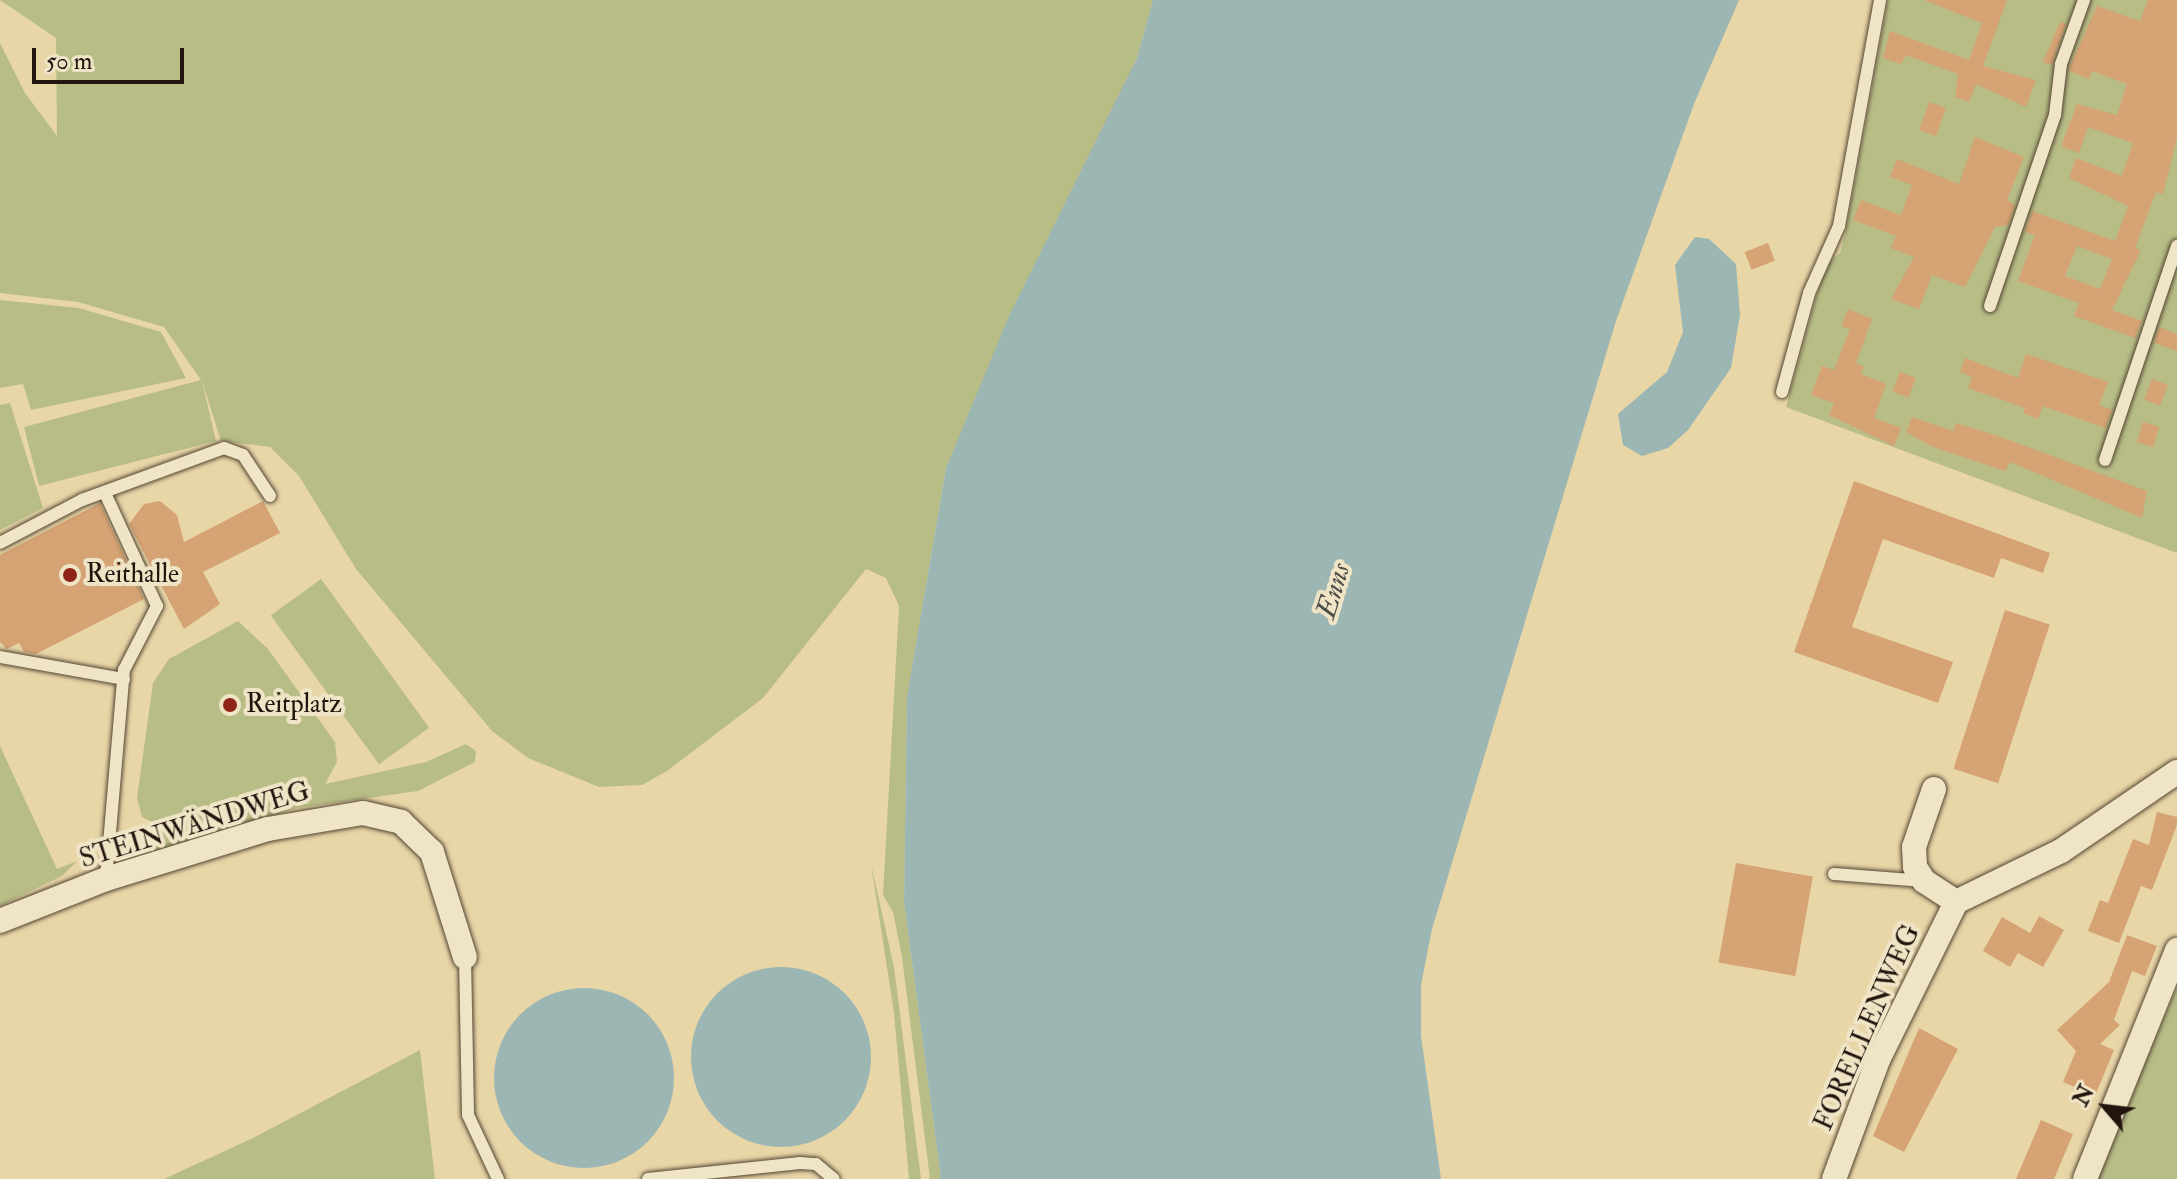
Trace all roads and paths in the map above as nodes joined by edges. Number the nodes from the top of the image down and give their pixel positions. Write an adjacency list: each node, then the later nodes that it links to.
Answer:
1 (1880, 0): 5 (lane)
2 (2084, 0): 4 (lane)
3 (2177, 246): 6 (lane)
4 (1990, 306)
5 (1782, 392)
6 (2105, 460)
7 (106, 495): 8 (lane); 9 (lane); 11 (lane)
8 (270, 496)
9 (0, 543)
10 (0, 657): 11 (lane)
11 (124, 679): 15 (lane)
12 (2177, 772): 17 (street)
13 (1934, 789): 16 (street)
14 (1834, 874): 16 (lane)
15 (106, 879): 18 (street, STEINWÄNDWEG); 20 (street, STEINWÄNDWEG)
16 (1924, 881): 17 (street)
17 (1956, 902): 25 (street, FORELLENWEG)
18 (0, 921)
19 (2177, 950): 26 (street)
20 (465, 957): 22 (lane)
21 (702, 1176): 23 (lane); 24 (lane)
22 (498, 1179)
23 (648, 1179)
24 (834, 1179)
25 (1834, 1179)
26 (2085, 1179)

